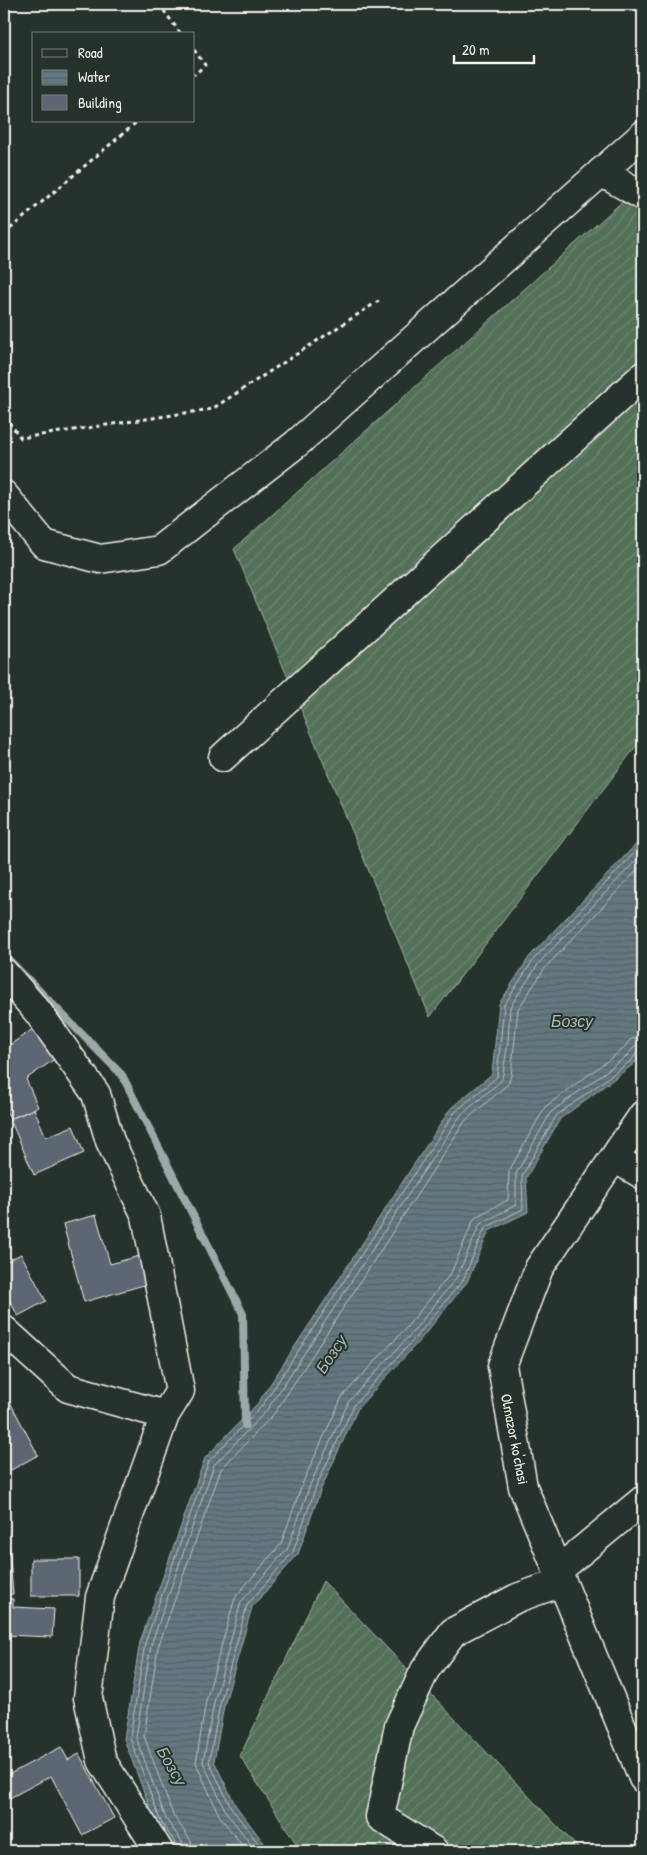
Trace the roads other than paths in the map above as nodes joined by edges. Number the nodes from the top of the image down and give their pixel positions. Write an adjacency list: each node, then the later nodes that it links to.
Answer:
1 (643, 135): 2 (street)
2 (601, 172): 3 (street); 5 (street)
3 (643, 196)
4 (643, 376): 6 (street)
5 (4, 495)
6 (223, 757)
7 (4, 973): 12 (street)
8 (643, 1115): 9 (street, Olmazor ko'chasi)
9 (614, 1158): 10 (street); 14 (street, Olmazor ko'chasi)
10 (643, 1175)
11 (4, 1330): 12 (street)
12 (164, 1415): 16 (street)
13 (643, 1500): 14 (street)
14 (560, 1576): 15 (street, Olmazor ko'chasi); 17 (street)
15 (643, 1778)
16 (159, 1851)
17 (434, 1851)

